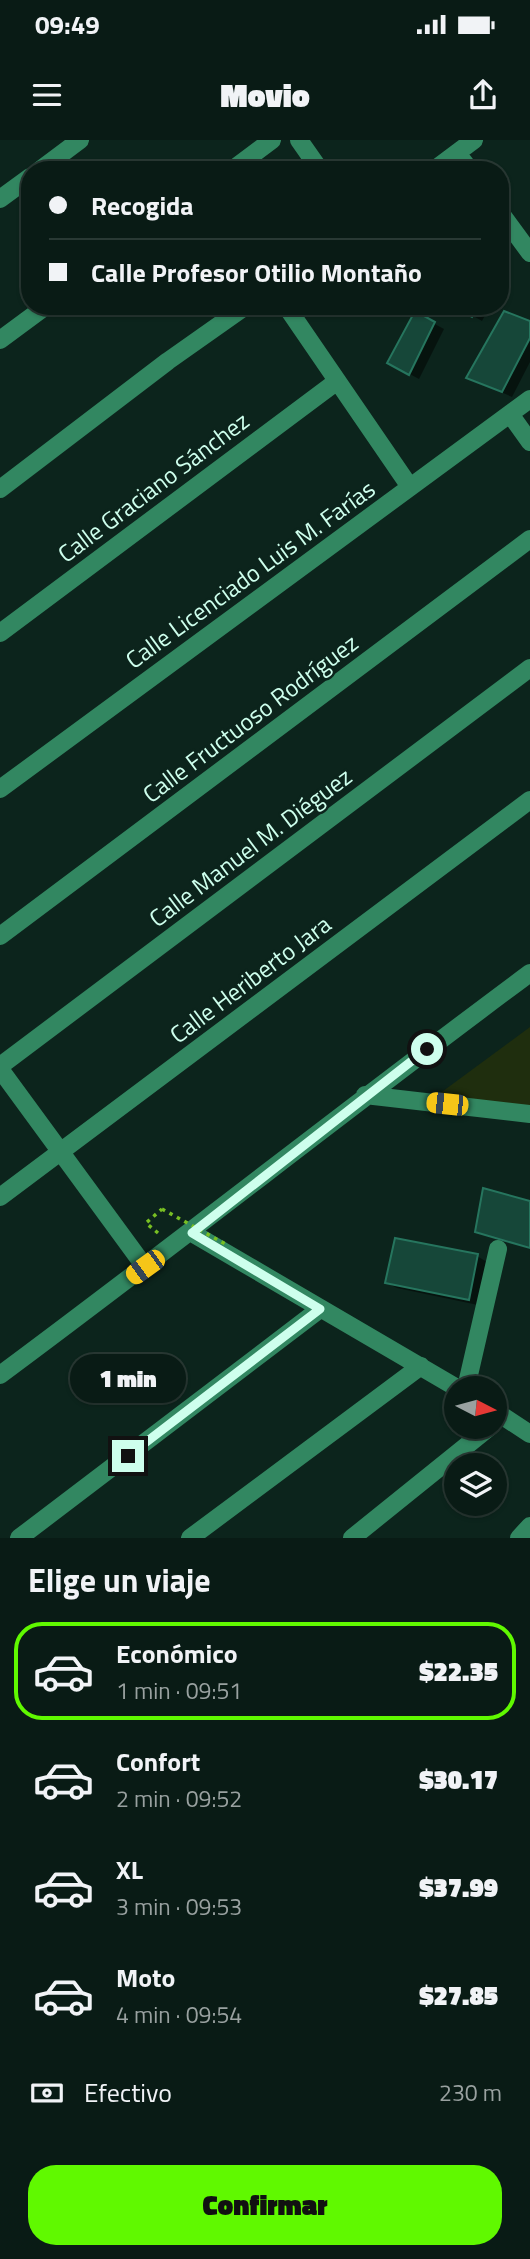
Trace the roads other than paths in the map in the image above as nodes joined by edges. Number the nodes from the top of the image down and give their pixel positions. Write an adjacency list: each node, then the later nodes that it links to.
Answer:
1 (80, 140): 6 (street)
2 (272, 140): 7 (street)
3 (299, 140): 8 (street)
4 (474, 140): 5 (street)
5 (457, 153): 9 (street); 10 (street)
6 (52, 161)
7 (244, 161)
8 (314, 161)
9 (446, 161)
10 (463, 161)
11 (21, 184): 12 (street)
12 (0, 199)
13 (509, 222): 14 (street)
14 (527, 243)
15 (34, 315): 18 (street)
16 (233, 315): 24 (street)
17 (292, 315): 19 (street)
18 (0, 340)
19 (336, 382): 23 (street); 26 (street, Calle Graciano Sánchez)
20 (530, 399): 21 (street, Calle Licenciado Luis M. Farías)
21 (510, 414): 22 (street); 23 (street, Calle Licenciado Luis M. Farías)
22 (530, 442)
23 (410, 487): 28 (street, Calle Licenciado Luis M. Farías)
24 (0, 489)
25 (530, 539): 30 (street, Calle Fructuoso Rodríguez)
26 (0, 633)
27 (530, 668): 32 (street, Calle Manuel M. Diéguez)
28 (0, 789)
29 (530, 800): 35 (street, Calle Heriberto Jara)
30 (0, 936)
31 (530, 973): 33 (street)
32 (0, 1068): 35 (street)
33 (365, 1095): 34 (street); 37 (street)
34 (530, 1114)
35 (60, 1153): 36 (street, Calle Heriberto Jara); 39 (street)
36 (0, 1197)
37 (192, 1233): 39 (street); 40 (street)
38 (498, 1249): 43 (street)
39 (145, 1267): 42 (street)
40 (320, 1309): 41 (street); 49 (street)
41 (421, 1366): 44 (street); 50 (street)
42 (0, 1375)
43 (470, 1376)
44 (444, 1380)
45 (508, 1424): 46 (street)
46 (530, 1434)
47 (472, 1439): 51 (street)
48 (530, 1526): 52 (street)
49 (19, 1538)
50 (190, 1538)
51 (352, 1538)
52 (519, 1538)

